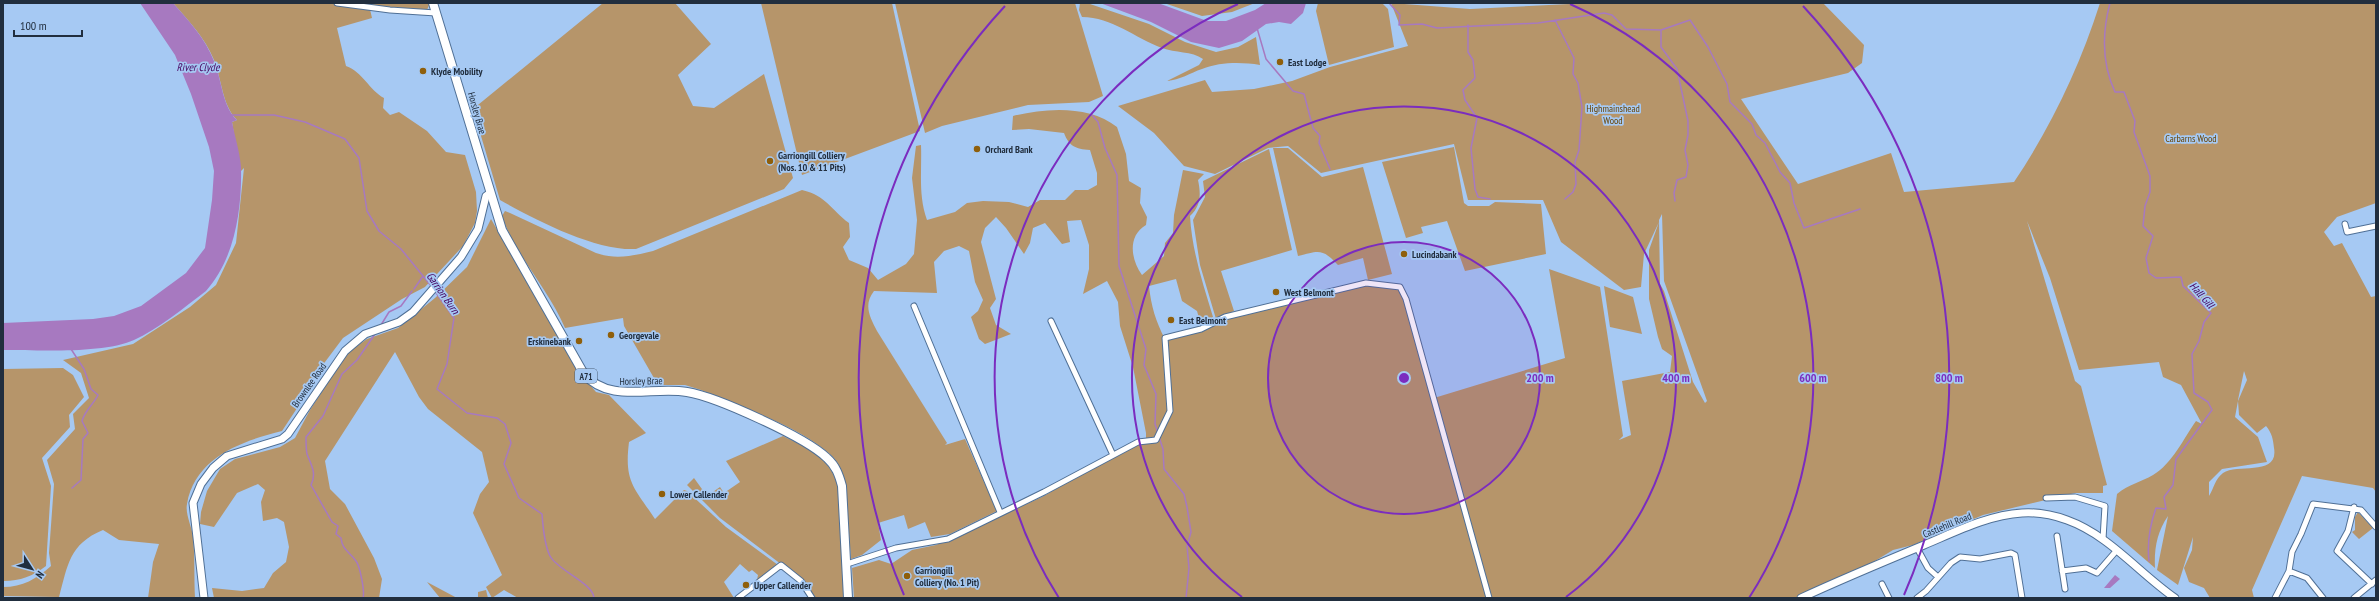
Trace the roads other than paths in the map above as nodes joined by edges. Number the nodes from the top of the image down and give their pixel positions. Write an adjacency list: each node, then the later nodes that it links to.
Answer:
1 (338, 3): 3 (street)
2 (433, 3): 3 (main road, Horsley Brae / A71)
3 (436, 13): 4 (main road, Horsley Brae / A71)
4 (490, 193): 18 (main road, Horsley Brae / A71); 25 (main road, Brownlee Road)
5 (2345, 224): 6 (street)
6 (2376, 226)
7 (914, 306): 12 (street)
8 (1051, 321): 9 (street)
9 (1113, 455): 12 (street); 29 (street)
10 (2046, 498): 15 (street)
11 (2354, 507): 13 (street); 20 (street); 22 (street)
12 (1000, 512): 18 (street)
13 (2376, 527)
14 (2057, 536): 19 (street)
15 (2103, 540): 16 (main road, Castlehill Road); 17 (main road, Castlehill Road)
16 (1917, 548): 21 (street); 30 (main road, Castlehill Road)
17 (2117, 550): 19 (street); 34 (main road, Castlehill Road)
18 (847, 564): 28 (main road, Horsley Brae / A71)
19 (2062, 571): 24 (street)
20 (2289, 571): 35 (street); 36 (street)
21 (1938, 577): 32 (street); 33 (street)
22 (2374, 582): 37 (street)
23 (1882, 584): 31 (street)
24 (2065, 589)
25 (204, 598)
26 (738, 598): 27 (street)
27 (812, 598)
28 (848, 598)
29 (1489, 598)
30 (1801, 598)
31 (1889, 598)
32 (1917, 598)
33 (2022, 598)
34 (2175, 598)
35 (2275, 598)
36 (2323, 598)
37 (2354, 598)

